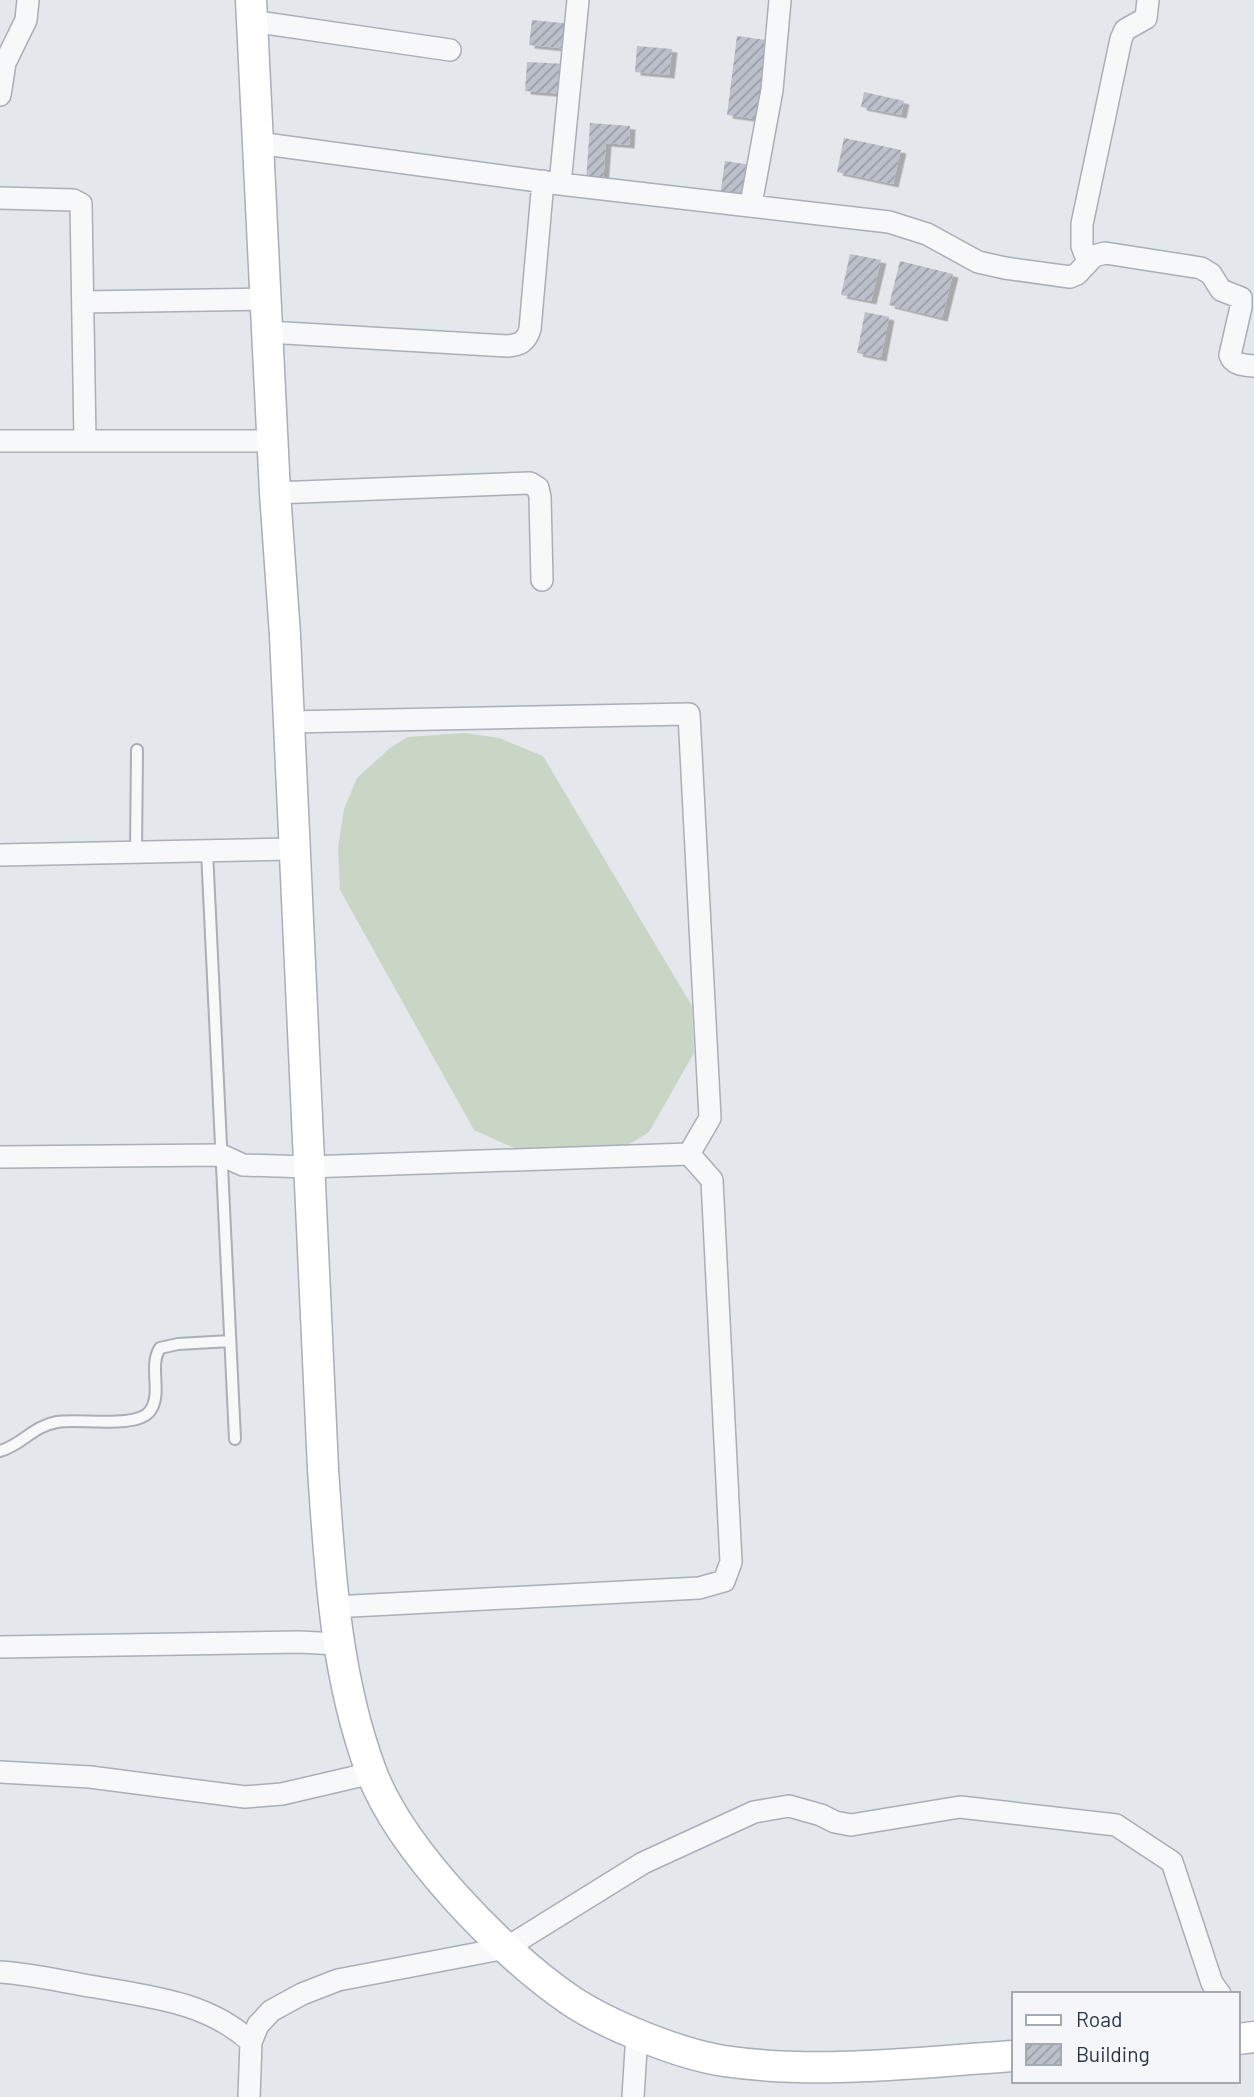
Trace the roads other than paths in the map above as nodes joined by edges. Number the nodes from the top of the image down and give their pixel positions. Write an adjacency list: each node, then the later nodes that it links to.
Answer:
1 (28, 0): 7 (street)
2 (578, 0): 9 (street)
3 (780, 0): 11 (street)
4 (1149, 0): 12 (street)
5 (252, 10): 6 (street); 8 (street)
6 (450, 50)
7 (0, 95)
8 (258, 142): 9 (street); 13 (street)
9 (552, 182): 11 (street); 15 (street)
10 (0, 198): 14 (street)
11 (751, 204): 12 (street)
12 (1088, 262): 16 (street)
13 (266, 299): 14 (street); 15 (street)
14 (83, 302): 18 (street)
15 (268, 332): 19 (street)
16 (1254, 366)
17 (0, 440): 18 (street)
18 (85, 440): 19 (street)
19 (273, 441): 20 (street)
20 (275, 493): 21 (street); 22 (street)
21 (542, 580)
22 (289, 722): 24 (street); 28 (street)
23 (137, 750): 26 (lane)
24 (294, 849): 25 (street); 31 (street)
25 (207, 851): 26 (street); 29 (lane)
26 (136, 852): 27 (street)
27 (0, 855)
28 (690, 1154): 31 (street); 35 (street)
29 (221, 1155): 30 (street); 31 (street); 32 (lane)
30 (0, 1157)
31 (308, 1167): 35 (street)
32 (230, 1341): 33 (lane); 34 (lane)
33 (234, 1439)
34 (0, 1451)
35 (333, 1607): 36 (street)
36 (338, 1644): 37 (street); 39 (street)
37 (0, 1647)
38 (0, 1772): 39 (street)
39 (372, 1773): 40 (street)
40 (506, 1948): 42 (street); 43 (street); 44 (street)
41 (0, 1972): 44 (street)
42 (1219, 1992)
43 (637, 2033): 45 (street); 47 (street)
44 (251, 2042): 46 (street)
45 (1012, 2056)
46 (249, 2097)
47 (633, 2097)

